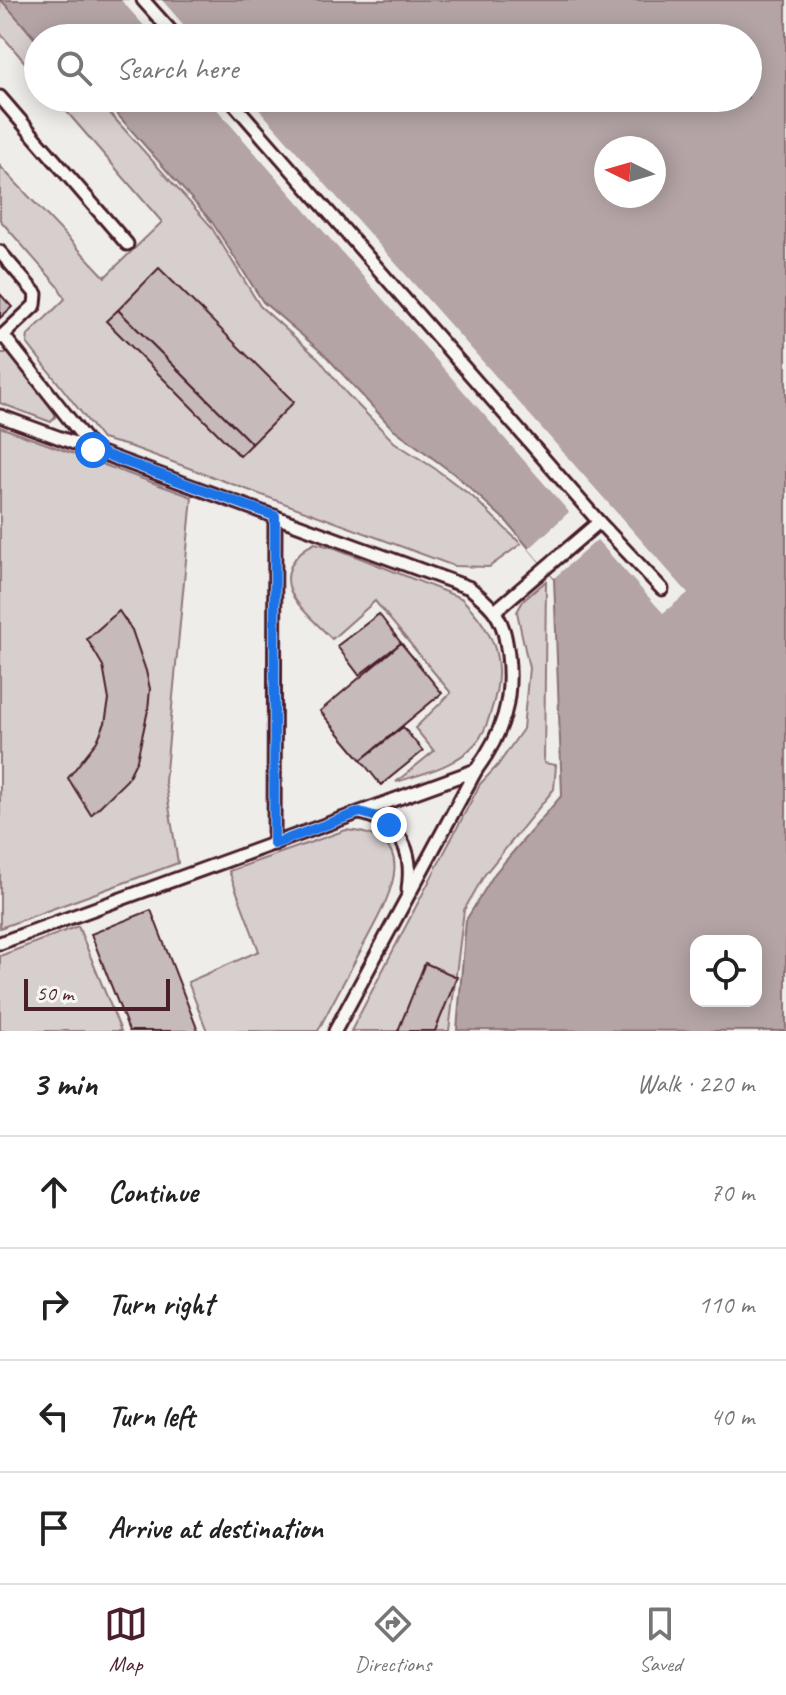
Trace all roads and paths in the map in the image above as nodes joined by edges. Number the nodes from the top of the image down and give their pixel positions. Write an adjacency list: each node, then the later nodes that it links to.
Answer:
1 (143, 0): 2 (lane)
2 (164, 24)
3 (0, 97): 5 (lane)
4 (241, 112): 11 (lane)
5 (127, 244)
6 (0, 252): 7 (lane)
7 (1, 336): 9 (lane)
8 (0, 416): 9 (lane)
9 (93, 450): 10 (lane)
10 (275, 516): 13 (lane); 16 (lane)
11 (599, 522): 12 (lane); 13 (lane)
12 (662, 589)
13 (495, 611): 14 (lane)
14 (476, 770): 15 (lane); 17 (lane)
15 (360, 812): 16 (lane); 17 (lane)
16 (274, 844): 18 (lane)
17 (407, 899): 19 (lane)
18 (0, 943)
19 (335, 1031)

